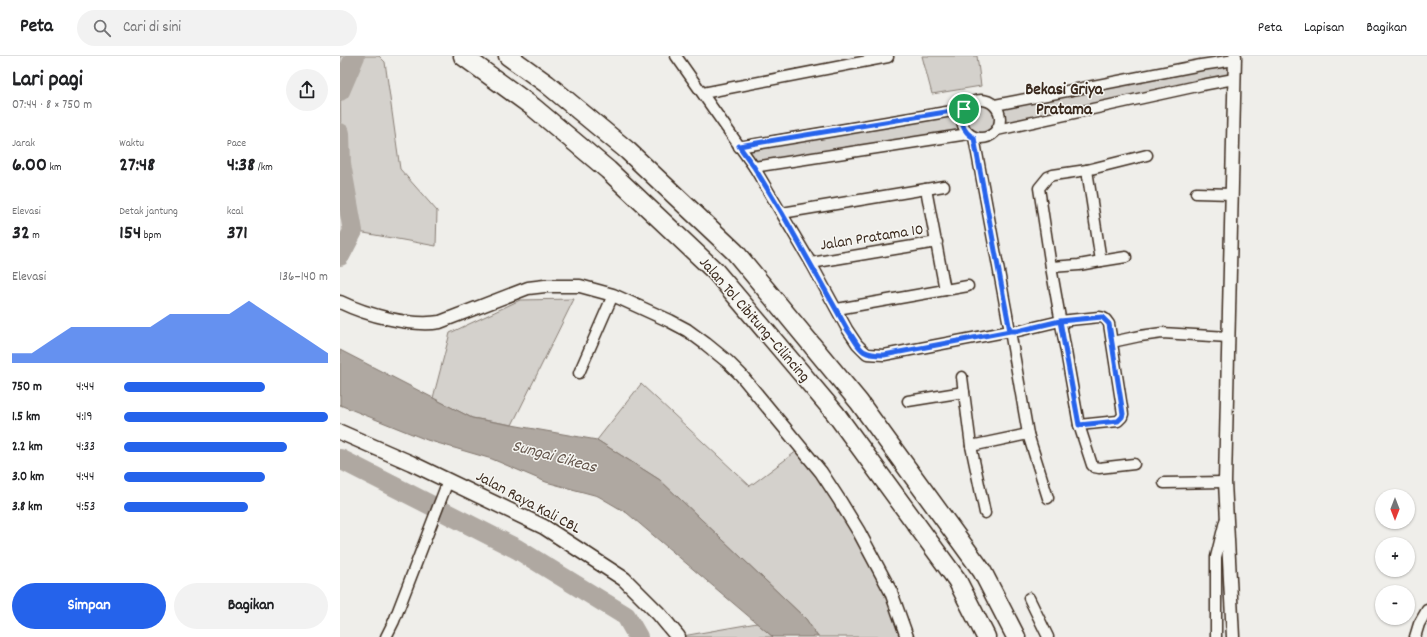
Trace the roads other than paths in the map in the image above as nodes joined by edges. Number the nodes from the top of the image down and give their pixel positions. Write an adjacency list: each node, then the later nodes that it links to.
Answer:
1 (463, 56): 56 (highway, Jalan Tol Cibitung–Cilincing)
2 (508, 56): 57 (highway, Jalan Tol Cibitung–Cilincing)
3 (676, 56): 8 (street)
4 (888, 58): 6 (street)
5 (1235, 58): 7 (street); 9 (street)
6 (864, 59): 8 (street)
7 (1234, 79): 11 (street); 20 (street)
8 (703, 93): 13 (street)
9 (995, 105): 10 (street); 11 (street)
10 (964, 109): 12 (street); 13 (street)
11 (997, 130): 12 (street)
12 (971, 136): 15 (street); 33 (street)
13 (739, 146): 15 (street)
14 (1147, 155): 16 (street)
15 (754, 167): 21 (street)
16 (1087, 170): 24 (street); 26 (street)
17 (944, 186): 18 (street)
18 (926, 189): 21 (street); 22 (street)
19 (1196, 193): 20 (street)
20 (1232, 194): 34 (street)
21 (782, 213): 25 (street)
22 (937, 242): 25 (street, Jalan Pratama 10); 28 (street)
23 (1126, 257): 24 (street)
24 (1101, 261): 26 (street)
25 (811, 263): 31 (street)
26 (1051, 267): 32 (street)
27 (968, 286): 28 (street)
28 (945, 290): 31 (street)
29 (613, 295): 30 (street); 36 (street); 55 (street)
30 (345, 305)
31 (837, 309): 33 (street)
32 (1060, 321): 33 (street); 35 (street); 40 (street)
33 (1010, 331): 42 (street)
34 (1228, 337): 35 (street); 46 (street)
35 (1112, 342): 40 (street)
36 (579, 373)
37 (962, 377): 38 (street)
38 (964, 392): 39 (street); 43 (street)
39 (908, 401)
40 (1079, 425): 44 (street)
41 (340, 432): 45 (main road, Jalan Raya Kali CBL)
42 (1028, 434): 43 (street); 48 (street)
43 (971, 446): 49 (street)
44 (1134, 464)
45 (448, 481): 53 (street); 54 (main road, Jalan Raya Kali CBL)
46 (1225, 482): 47 (street); 50 (street)
47 (1164, 483)
48 (1048, 498)
49 (985, 513)
50 (1227, 516): 59 (street); 60 (street)
51 (1029, 598): 58 (street)
52 (1427, 610): 61 (street)
53 (386, 637)
54 (678, 637)
55 (907, 637)
56 (986, 637)
57 (1016, 637)
58 (1048, 637)
59 (1216, 637)
60 (1232, 637)
61 (1415, 637)

